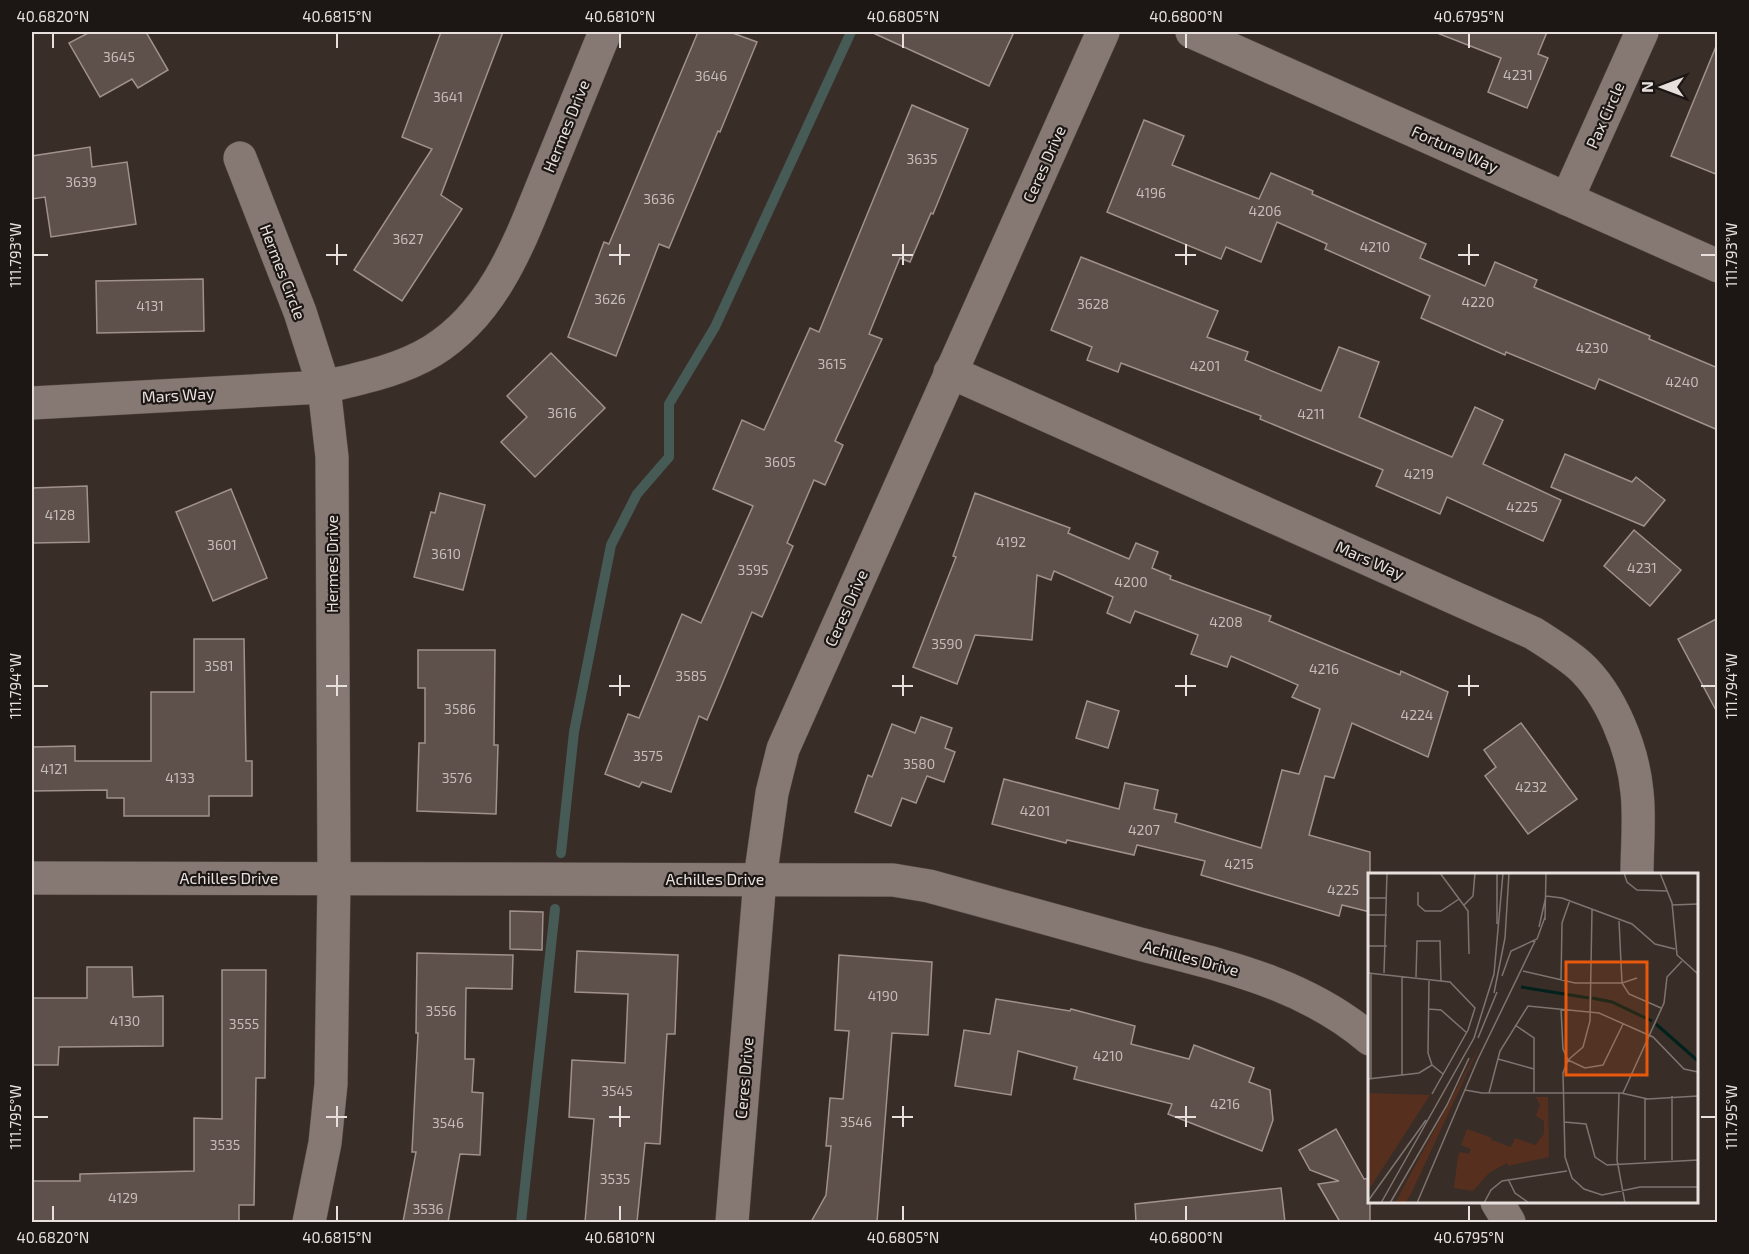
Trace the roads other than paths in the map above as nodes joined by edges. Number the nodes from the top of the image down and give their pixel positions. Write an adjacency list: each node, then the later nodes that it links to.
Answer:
1 (605, 32): 9 (street, Hermes Drive)
2 (1103, 32): 8 (street, Ceres Drive)
3 (1192, 32): 6 (street, Fortuna Way)
4 (1642, 32): 6 (street, Pax Circle)
5 (240, 158): 9 (street, Hermes Circle)
6 (1568, 199): 7 (street, Fortuna Way)
7 (1718, 266)
8 (950, 372): 11 (street, Mars Way); 14 (street, Ceres Drive)
9 (324, 387): 10 (street, Mars Way); 13 (street, Hermes Drive)
10 (32, 403)
11 (1637, 873)
12 (32, 878): 13 (street, Achilles Drive)
13 (334, 878): 14 (street, Achilles Drive); 18 (street, Hermes Drive)
14 (760, 879): 15 (street, Achilles Drive); 19 (street, Ceres Drive)
15 (1368, 1038)
16 (1498, 1203): 20 (street)
17 (1522, 1203): 20 (street)
18 (309, 1222)
19 (732, 1222)
20 (1510, 1222)

